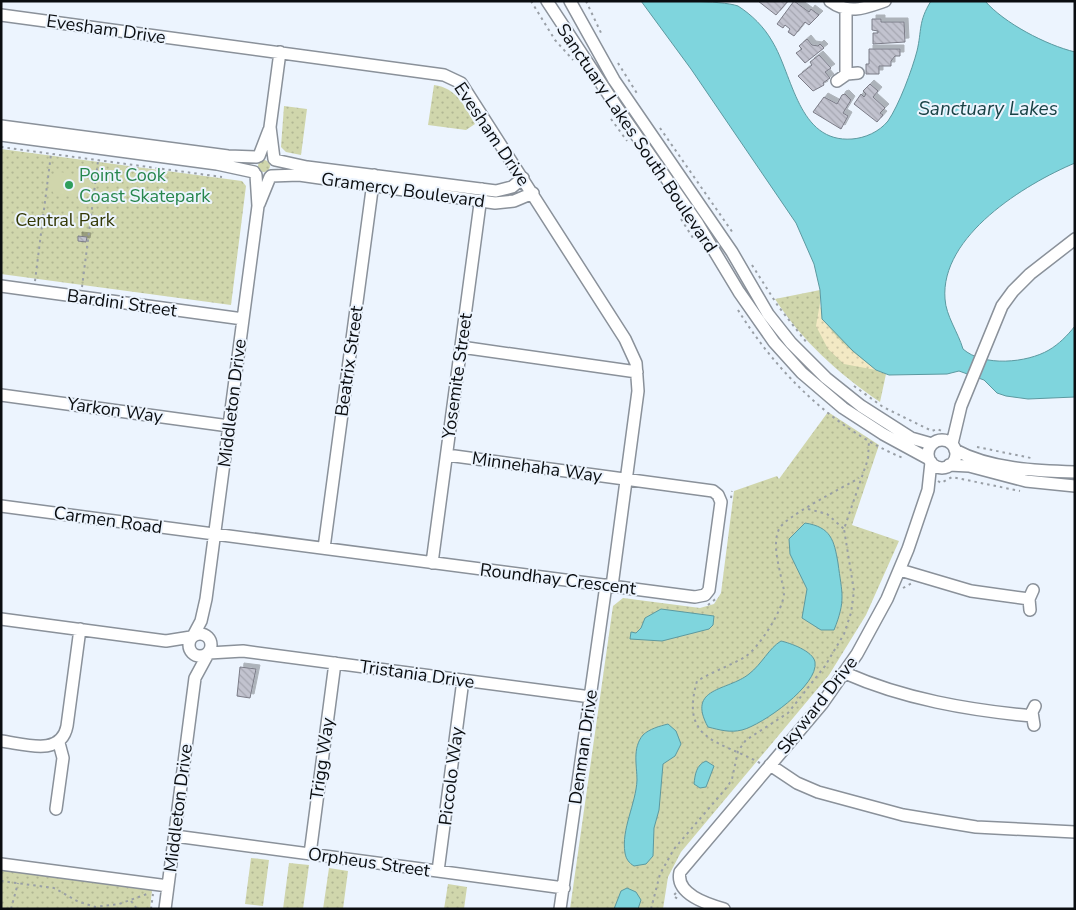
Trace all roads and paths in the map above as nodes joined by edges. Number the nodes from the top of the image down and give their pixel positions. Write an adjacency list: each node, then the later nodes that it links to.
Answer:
1 (547, 1): 35 (street, Sanctuary Lakes South Boulevard)
2 (570, 1): 34 (street, Sanctuary Lakes South Boulevard)
3 (586, 1): 8 (path)
4 (830, 1): 6 (street)
5 (885, 1): 6 (street)
6 (846, 10): 11 (street)
7 (1, 15): 9 (street, Evesham Drive)
8 (603, 37)
9 (280, 52): 15 (street); 26 (street, Evesham Drive)
10 (614, 57): 12 (path)
11 (847, 76)
12 (642, 100)
13 (657, 123): 32 (path)
14 (1, 126): 19 (street)
15 (270, 127): 19 (street); 20 (street)
16 (1, 136): 22 (street)
17 (1, 147): 18 (path)
18 (51, 154): 21 (path); 37 (path)
19 (258, 157): 20 (street); 22 (street)
20 (274, 159): 23 (street, Gramercy Boulevard); 25 (street)
21 (98, 160): 24 (path); 38 (path)
22 (255, 174): 25 (street); 31 (street, Middleton Drive)
23 (374, 175): 27 (street, Beatrix Street); 28 (street, Gramercy Boulevard)
24 (225, 177)
25 (271, 177): 27 (street, Gramercy Boulevard); 31 (street, Middleton Drive)
26 (523, 178): 28 (street, Gramercy Boulevard); 29 (street, Evesham Drive)
27 (372, 187): 30 (street, Gramercy Boulevard); 64 (street, Beatrix Street)
28 (482, 189): 30 (street, Yosemite Street)
29 (533, 193): 30 (street, Gramercy Boulevard); 42 (street, Evesham Drive)
30 (480, 201): 41 (street, Yosemite Street)
31 (258, 206): 39 (street, Middleton Drive)
32 (733, 234)
33 (1075, 239): 47 (street)
34 (745, 263): 35 (street); 40 (path); 47 (street, Sanctuary Lakes South Boulevard)
35 (728, 275): 51 (street, Sanctuary Lakes South Boulevard)
36 (1, 286): 37 (street, Bardini Street)
37 (33, 290): 38 (street, Bardini Street)
38 (80, 297): 39 (street, Bardini Street)
39 (243, 319): 45 (street, Middleton Drive)
40 (808, 344)
41 (461, 347): 42 (street); 49 (street, Yosemite Street)
42 (636, 367): 55 (street, Evesham Drive)
43 (849, 382): 47 (path)
44 (1, 395): 45 (street, Yarkon Way)
45 (229, 426): 63 (street, Middleton Drive)
46 (869, 441): 54 (path)
47 (946, 441): 51 (street); 52 (street); 53 (street, Sanctuary Lakes South Boulevard)
48 (973, 446): 50 (path)
49 (447, 455): 55 (street, Minnehaha Way); 65 (street, Yosemite Street)
50 (1039, 459)
51 (930, 461): 52 (street, Sanctuary Lakes South Boulevard); 57 (street, Skyward Drive)
52 (946, 466): 56 (street, Sanctuary Lakes South Boulevard); 57 (street, Skyward Drive)
53 (1075, 472)
54 (861, 478): 61 (path); 62 (path)
55 (626, 479): 67 (street, Evesham Drive); 67 (street, Roundhay Crescent)
56 (1075, 486)
57 (928, 490): 66 (street, Skyward Drive)
58 (732, 491): 59 (path)
59 (730, 504)
60 (1, 506): 63 (street, Carmen Road)
61 (808, 509): 62 (path); 88 (path)
62 (844, 529): 88 (path)
63 (215, 534): 64 (street, Roundhay Crescent); 69 (street, Middleton Drive)
64 (324, 548): 65 (street, Roundhay Crescent)
65 (432, 563): 67 (street, Roundhay Crescent)
66 (900, 570): 70 (street); 81 (street, Skyward Drive)
67 (609, 586): 84 (street, Denman Drive)
68 (719, 592): 71 (path)
69 (206, 599): 74 (street, Middleton Drive); 75 (street, Middleton Drive)
70 (1030, 600)
71 (705, 607)
72 (1, 619): 73 (street)
73 (80, 629): 76 (street); 87 (street)
74 (192, 637): 75 (street); 76 (street); 78 (street)
75 (209, 638): 77 (street, Tristania Drive); 79 (street)
76 (166, 641): 78 (street)
77 (243, 651): 79 (street, Tristania Drive); 80 (street, Tristania Drive)
78 (192, 653): 79 (street); 82 (street, Middleton Drive)
79 (208, 653): 82 (street, Middleton Drive)
80 (335, 663): 83 (street, Tristania Drive); 93 (street, Trigg Way)
81 (845, 672): 85 (street); 89 (street, Skyward Drive)
82 (195, 678): 92 (street, Middleton Drive)
83 (463, 680): 84 (street, Tristania Drive); 95 (street, Piccolo Way)
84 (591, 698): 99 (street, Denman Drive)
85 (1034, 716)
86 (1, 741): 87 (street)
87 (58, 743): 90 (street)
88 (738, 751): 89 (path); 106 (path)
89 (770, 765): 91 (street); 107 (street, Skyward Drive)
90 (56, 808)
91 (1075, 832)
92 (175, 836): 93 (street, Orpheus Street); 98 (street, Middleton Drive)
93 (310, 854): 95 (street, Orpheus Street)
94 (1, 864): 98 (street)
95 (438, 871): 99 (street, Orpheus Street)
96 (1, 881): 97 (path)
97 (18, 883): 100 (path); 101 (path)
98 (168, 886): 104 (street, Middleton Drive)
99 (564, 888): 105 (street, Denman Drive)
100 (131, 901): 102 (path); 103 (path)
101 (11, 909)
102 (137, 909)
103 (151, 909)
104 (165, 909)
105 (560, 909)
106 (651, 909)
107 (724, 909)

